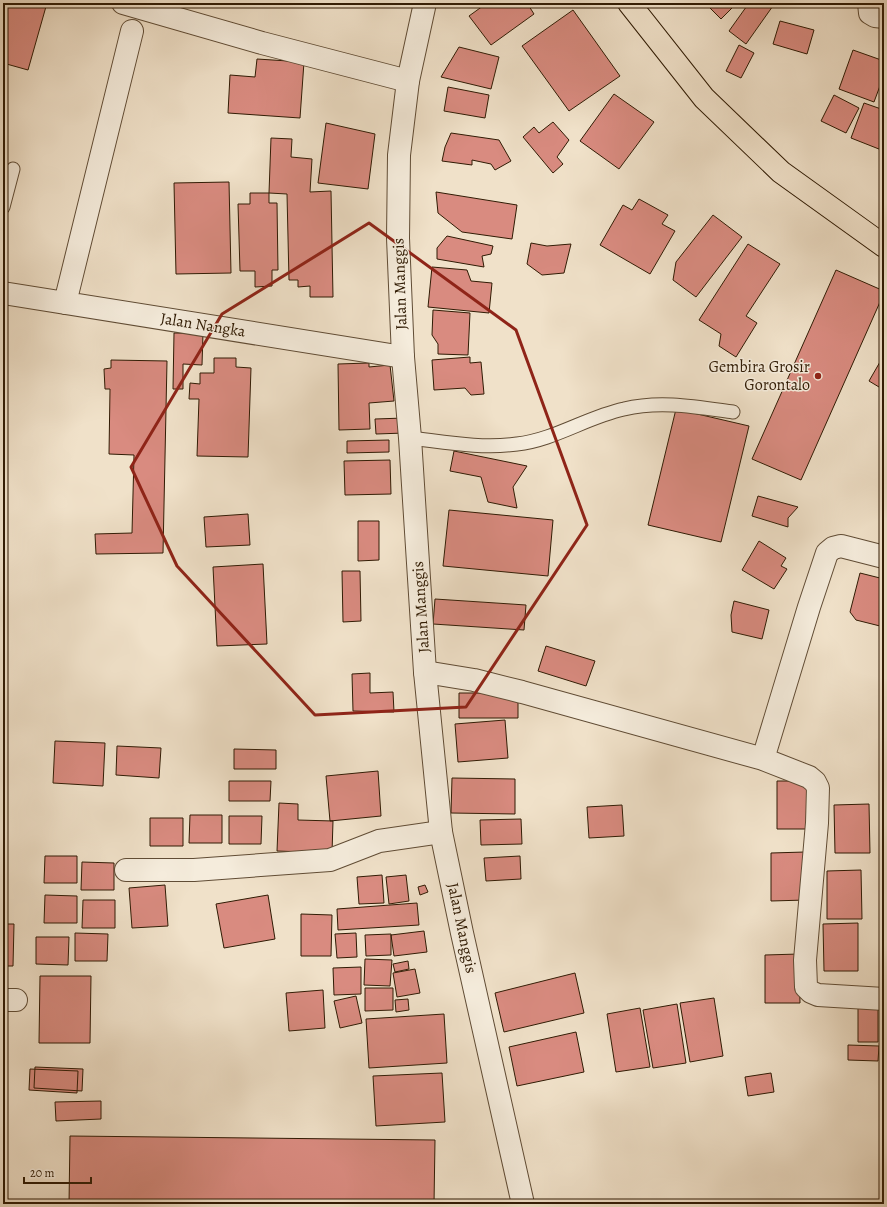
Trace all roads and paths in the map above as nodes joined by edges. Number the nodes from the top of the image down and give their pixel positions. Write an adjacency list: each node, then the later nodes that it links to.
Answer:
1 (123, 3): 7 (street)
2 (425, 3): 7 (street, Jalan Manggis)
3 (629, 3): 10 (highway)
4 (869, 3): 5 (street)
5 (884, 17)
6 (132, 31): 12 (street)
7 (408, 81): 13 (street, Jalan Manggis)
8 (13, 169): 9 (lane)
9 (3, 206)
10 (884, 246)
11 (3, 293): 12 (street, Jalan Nangka)
12 (65, 303): 13 (street, Jalan Nangka)
13 (403, 357): 15 (street, Jalan Manggis)
14 (733, 412): 15 (lane)
15 (410, 438): 17 (street, Jalan Manggis)
16 (884, 557): 18 (street)
17 (425, 672): 18 (street); 19 (street, Jalan Manggis)
18 (764, 759): 21 (street)
19 (441, 832): 20 (street); 22 (street, Jalan Manggis)
20 (126, 870)
21 (884, 999)
22 (523, 1204)

